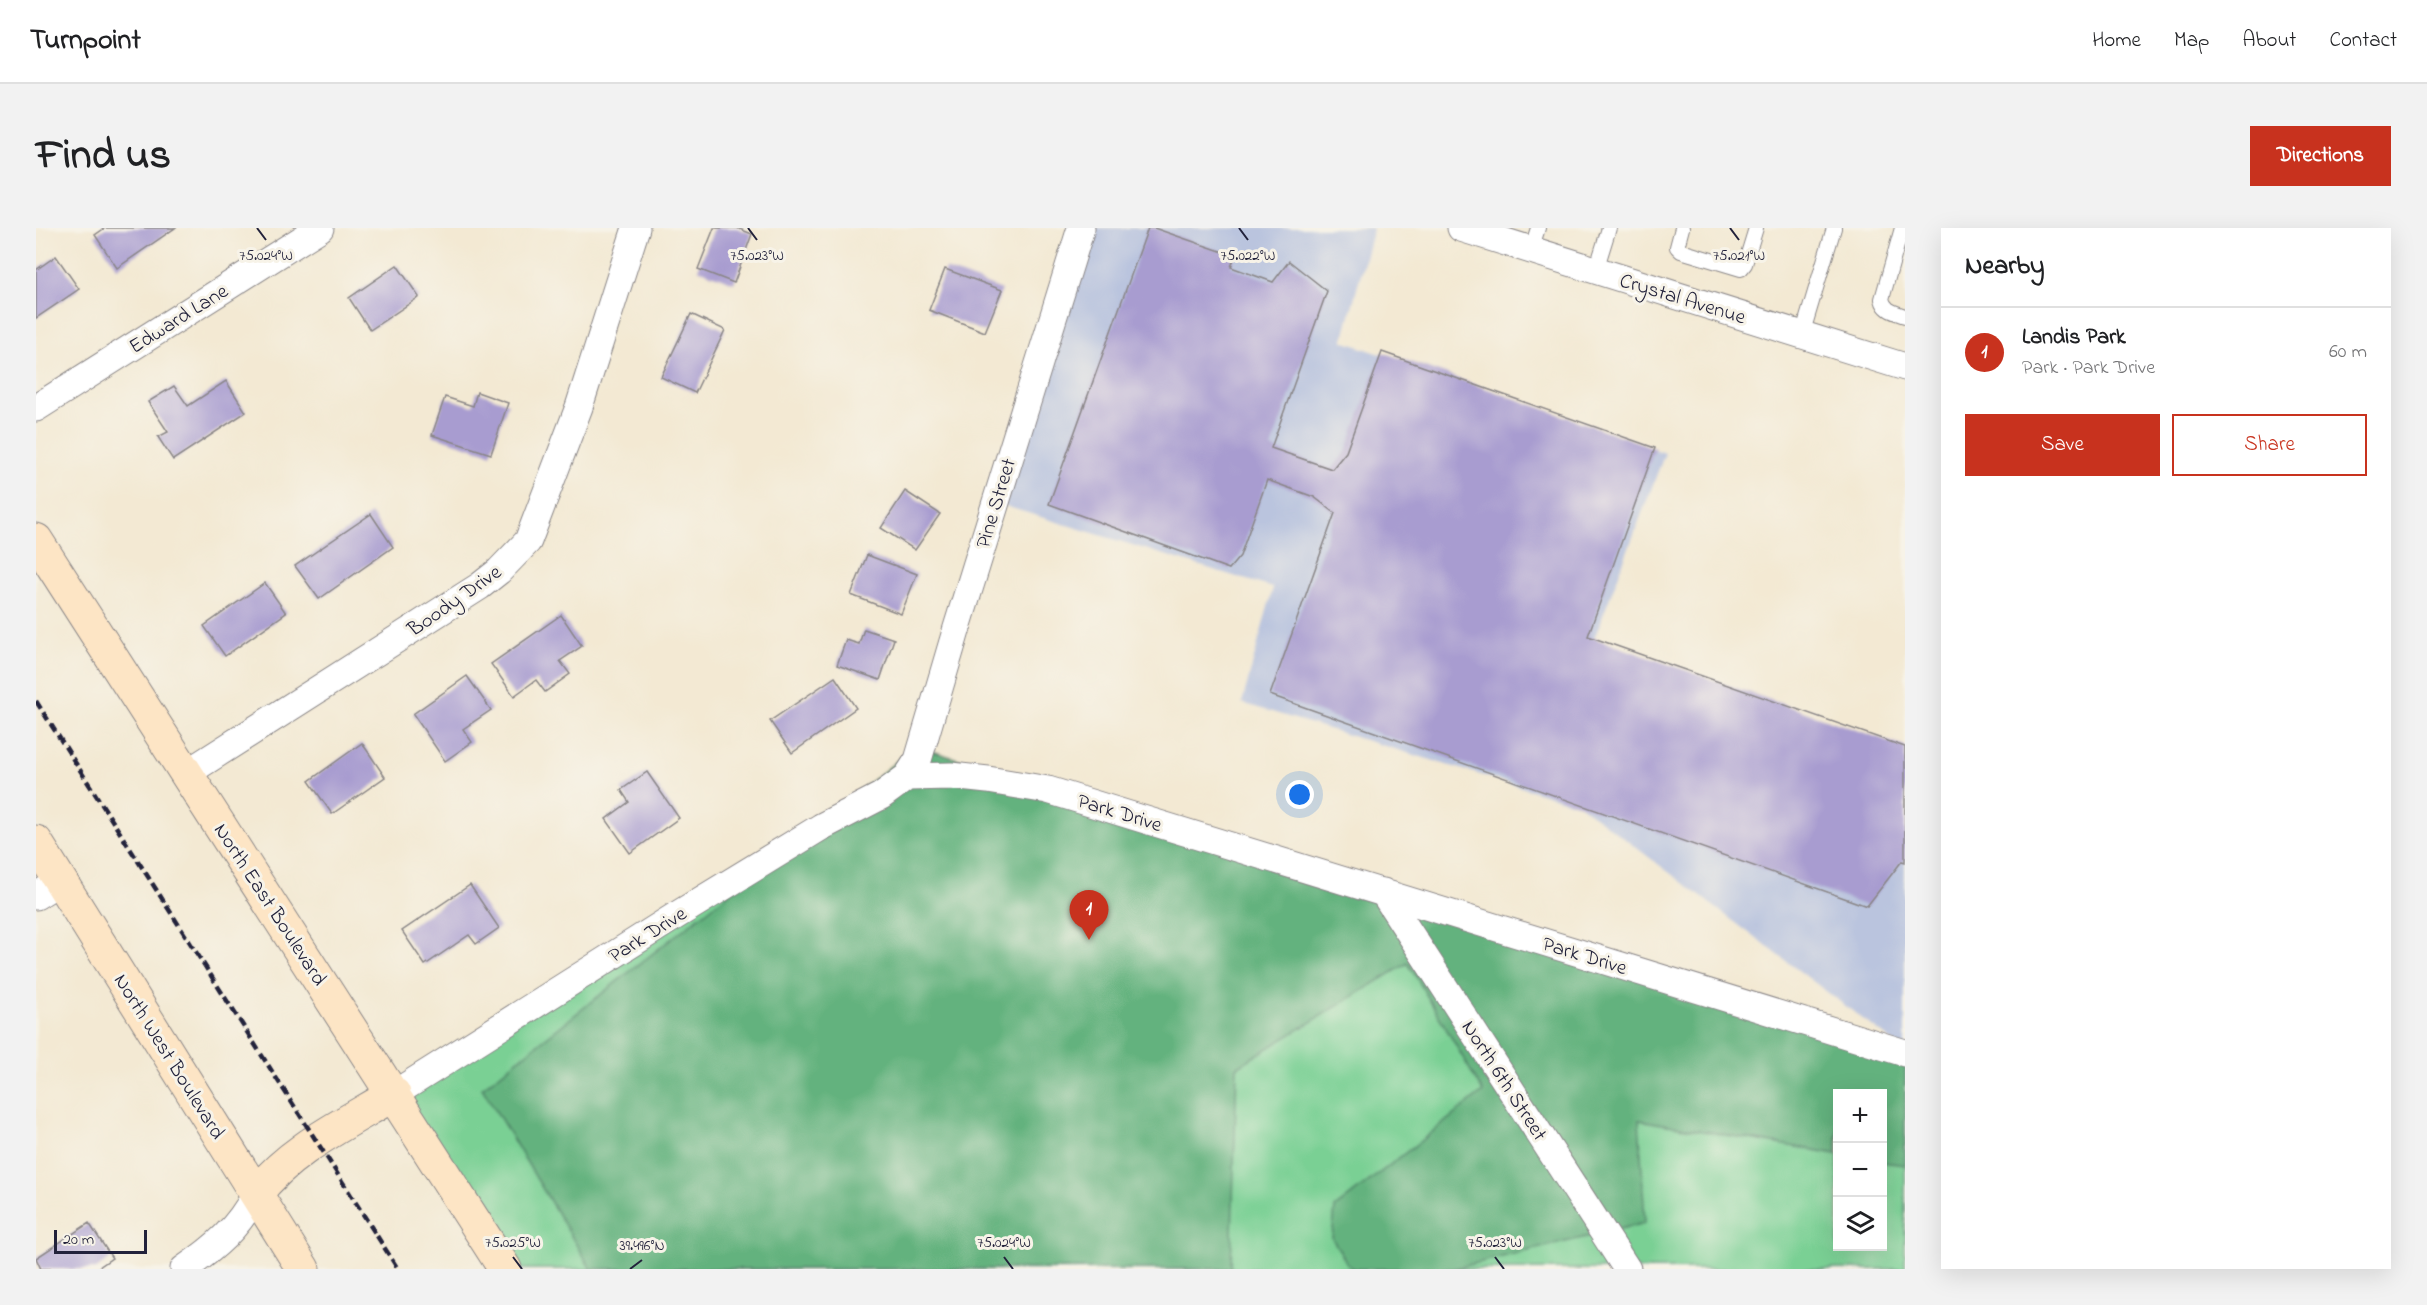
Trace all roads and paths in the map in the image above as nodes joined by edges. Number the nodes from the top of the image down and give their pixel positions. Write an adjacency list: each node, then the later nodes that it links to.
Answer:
1 (320, 228): 15 (street, Edward Lane)
2 (636, 228): 17 (street, Boody Drive)
3 (1082, 228): 18 (street, Pine Street)
4 (1461, 228): 10 (street, Crystal Avenue)
5 (1609, 228): 11 (lane)
6 (1682, 228): 7 (lane)
7 (1756, 228)
8 (1834, 228): 13 (lane)
9 (1902, 228): 12 (lane)
10 (1534, 239): 11 (street, Crystal Avenue)
11 (1596, 270): 13 (street, Crystal Avenue)
12 (1905, 316)
13 (1802, 335): 14 (street, Crystal Avenue)
14 (1905, 368)
15 (36, 408)
16 (36, 540): 17 (main road, North East Boulevard)
17 (187, 773): 23 (main road, North East Boulevard)
18 (907, 777): 21 (street, Park Drive); 23 (street, Park Drive)
19 (36, 842): 20 (main road, North West Boulevard)
20 (48, 889): 24 (main road, North West Boulevard)
21 (1383, 892): 22 (street, Park Drive); 28 (street, North 6th Street)
22 (1905, 1053)
23 (394, 1094): 24 (main road); 27 (main road, North East Boulevard)
24 (256, 1194): 25 (street); 26 (main road, North West Boulevard)
25 (184, 1269)
26 (303, 1269)
27 (505, 1269)
28 (1627, 1269)

